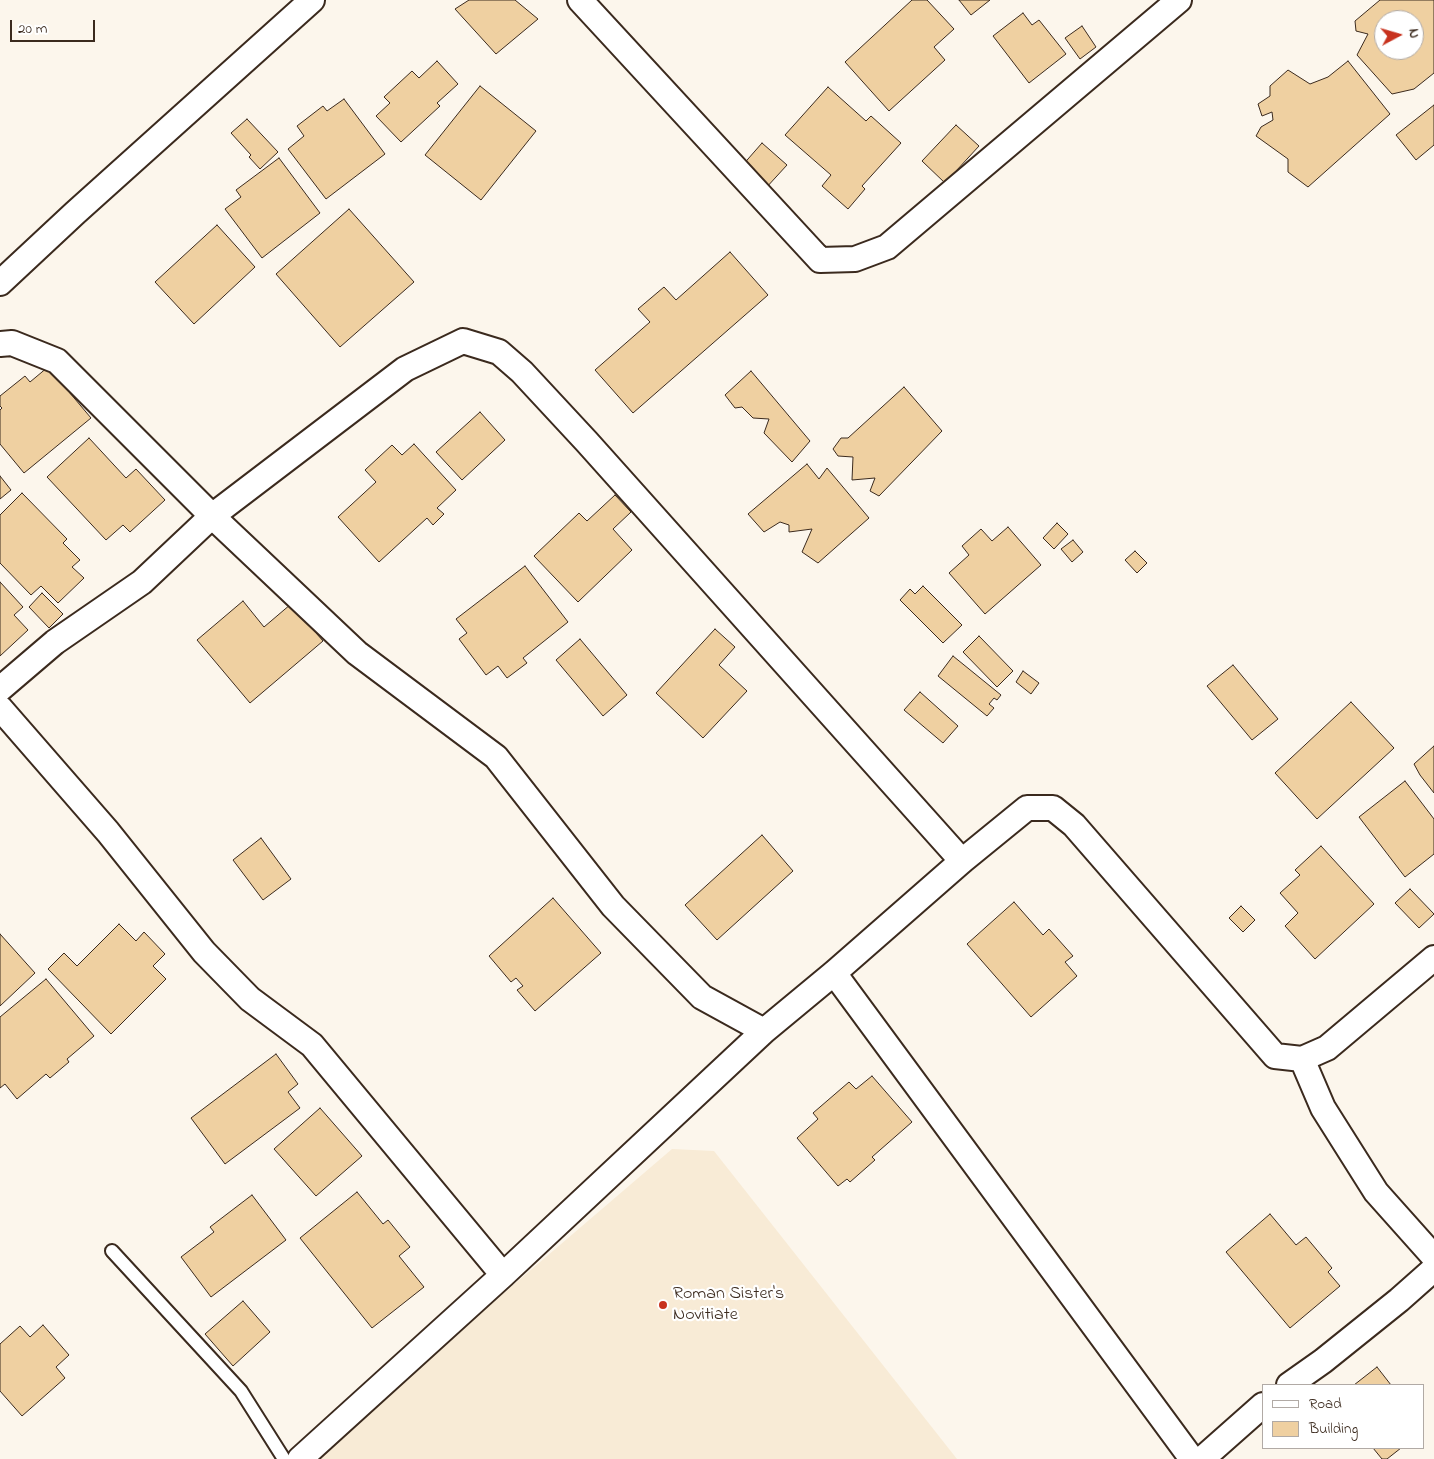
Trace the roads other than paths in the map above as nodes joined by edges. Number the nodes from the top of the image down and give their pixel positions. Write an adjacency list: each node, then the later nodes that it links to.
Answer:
1 (312, 0): 4 (street)
2 (580, 0): 3 (street)
3 (1179, 0)
4 (0, 283)
5 (0, 344): 6 (street)
6 (212, 516): 7 (street); 9 (street); 12 (street)
7 (0, 689)
8 (0, 708): 17 (street)
9 (962, 861): 11 (street); 13 (street)
10 (1434, 958): 13 (street)
11 (834, 973): 12 (street); 22 (street)
12 (764, 1031): 17 (street)
13 (1302, 1058): 15 (street)
14 (112, 1251): 20 (lane)
15 (1434, 1257)
16 (1434, 1268): 18 (street)
17 (503, 1275): 21 (street)
18 (1290, 1384)
19 (1262, 1406): 23 (street)
20 (284, 1459)
21 (300, 1459)
22 (1192, 1459)
23 (1202, 1459)

